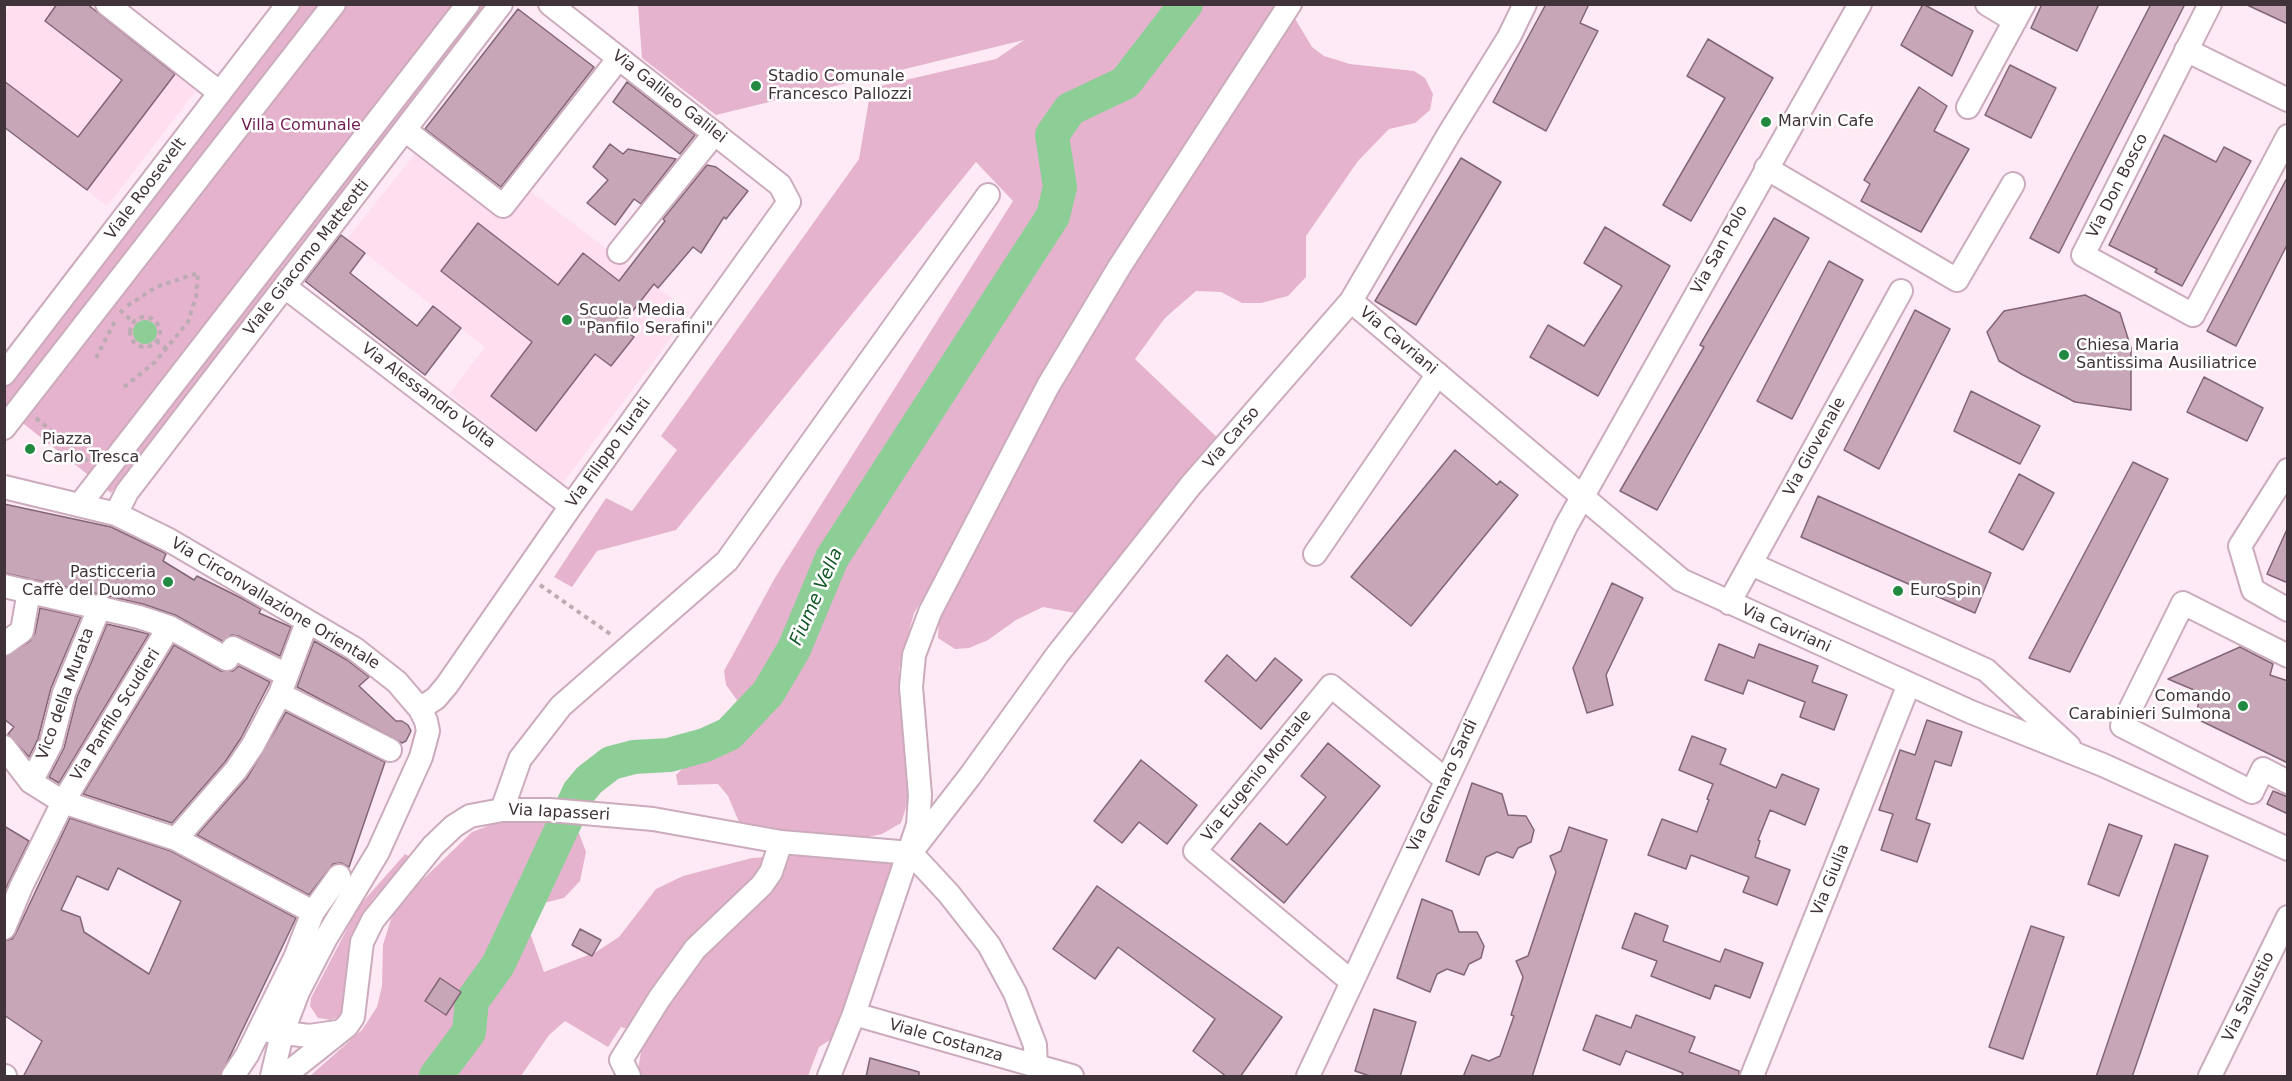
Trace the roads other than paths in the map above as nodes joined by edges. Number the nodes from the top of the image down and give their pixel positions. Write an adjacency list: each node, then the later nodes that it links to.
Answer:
1 (288, 4): 15 (street, Viale Roosevelt)
2 (333, 4): 31 (street)
3 (468, 4): 35 (street)
4 (501, 4): 18 (street, Viale Giacomo Matteotti)
5 (550, 4): 14 (street, Via Galileo Galilei)
6 (1290, 4): 63 (street)
7 (1525, 4): 28 (street, Via Carso)
8 (1860, 4): 21 (street, Via San Polo)
9 (1987, 4): 12 (street)
10 (2210, 4): 13 (street, Via Don Bosco)
11 (116, 7): 15 (street)
12 (2020, 13): 17 (street)
13 (2186, 50): 16 (street); 20 (street, Via Don Bosco)
14 (619, 57): 18 (street); 19 (street, Via Galileo Galilei)
15 (220, 93): 29 (street, Viale Roosevelt)
16 (2288, 100)
17 (1968, 107)
18 (405, 130): 26 (street, Viale Giacomo Matteotti)
19 (715, 133): 23 (street, Via Galileo Galilei); 25 (street)
20 (2288, 136)
21 (1766, 168): 22 (street); 34 (street, Via San Polo)
22 (2013, 184)
23 (786, 192): 36 (street, Via Filippo Turati)
24 (988, 195): 59 (street)
25 (618, 252)
26 (285, 287): 36 (street, Via Alessandro Volta); 37 (street, Viale Giacomo Matteotti)
27 (1901, 291): 39 (street, Via Giovenale)
28 (1351, 301): 30 (street, Via Cavriani); 63 (street, Via Carso)
29 (4, 374)
30 (1438, 374): 34 (street, Via Cavriani); 38 (street)
31 (4, 428)
32 (2288, 470): 44 (street)
33 (4, 488): 37 (street)
34 (1582, 496): 42 (street, Via Cavriani); 55 (street, Via Gennaro Sardi)
35 (85, 498)
36 (571, 506): 51 (street, Via Filippo Turati)
37 (116, 514): 45 (street, Via Circonvallazione Orientale)
38 (1315, 554)
39 (1750, 564): 42 (street, Via Giovenale); 54 (street)
40 (4, 586): 41 (street)
41 (29, 591): 43 (street); 47 (street)
42 (1730, 603): 50 (street, Via Cavriani)
43 (100, 606): 46 (street); 56 (street, Vico della Murata)
44 (2288, 610)
45 (307, 622): 49 (street); 51 (street, Via Circonvallazione Orientale)
46 (169, 627): 49 (street); 58 (street, Via Panfilo Scudieri)
47 (4, 644)
48 (2288, 656): 57 (street)
49 (283, 684): 53 (street); 60 (street)
50 (1909, 684): 54 (street, Via Cavriani); 80 (street, Via Giulia)
51 (420, 709): 70 (street, Via Circonvallazione Orientale)
52 (4, 747): 56 (street)
53 (390, 750)
54 (2079, 755): 62 (street, Via Cavriani)
55 (1446, 780): 68 (street, Via Gennaro Sardi); 68 (street, Via Eugenio Montale)
56 (31, 782): 58 (street)
57 (2288, 782)
58 (63, 802): 60 (street); 67 (street, Via Panfilo Scudieri)
59 (502, 810): 61 (street, Via Iapasseri); 71 (street, Via Iapasseri)
60 (176, 839): 65 (street)
61 (781, 842): 63 (street, Via Iapasseri); 76 (street)
62 (2288, 849)
63 (911, 853): 69 (street); 72 (street)
64 (339, 876): 65 (street)
65 (313, 912): 70 (street)
66 (2288, 916): 81 (street, Via Sallustio)
67 (5, 924)
68 (1352, 982): 79 (street, Via Gennaro Sardi)
69 (854, 1014): 72 (street, Viale Costanza); 77 (street)
70 (271, 1031): 71 (street); 73 (street); 74 (street)
71 (338, 1032): 75 (street, Via Iapasseri)
72 (1036, 1067): 78 (street, Viale Costanza)
73 (233, 1077)
74 (272, 1077)
75 (284, 1077)
76 (629, 1077)
77 (829, 1077)
78 (1072, 1077)
79 (1308, 1077)
80 (1752, 1077)
81 (2210, 1077)

